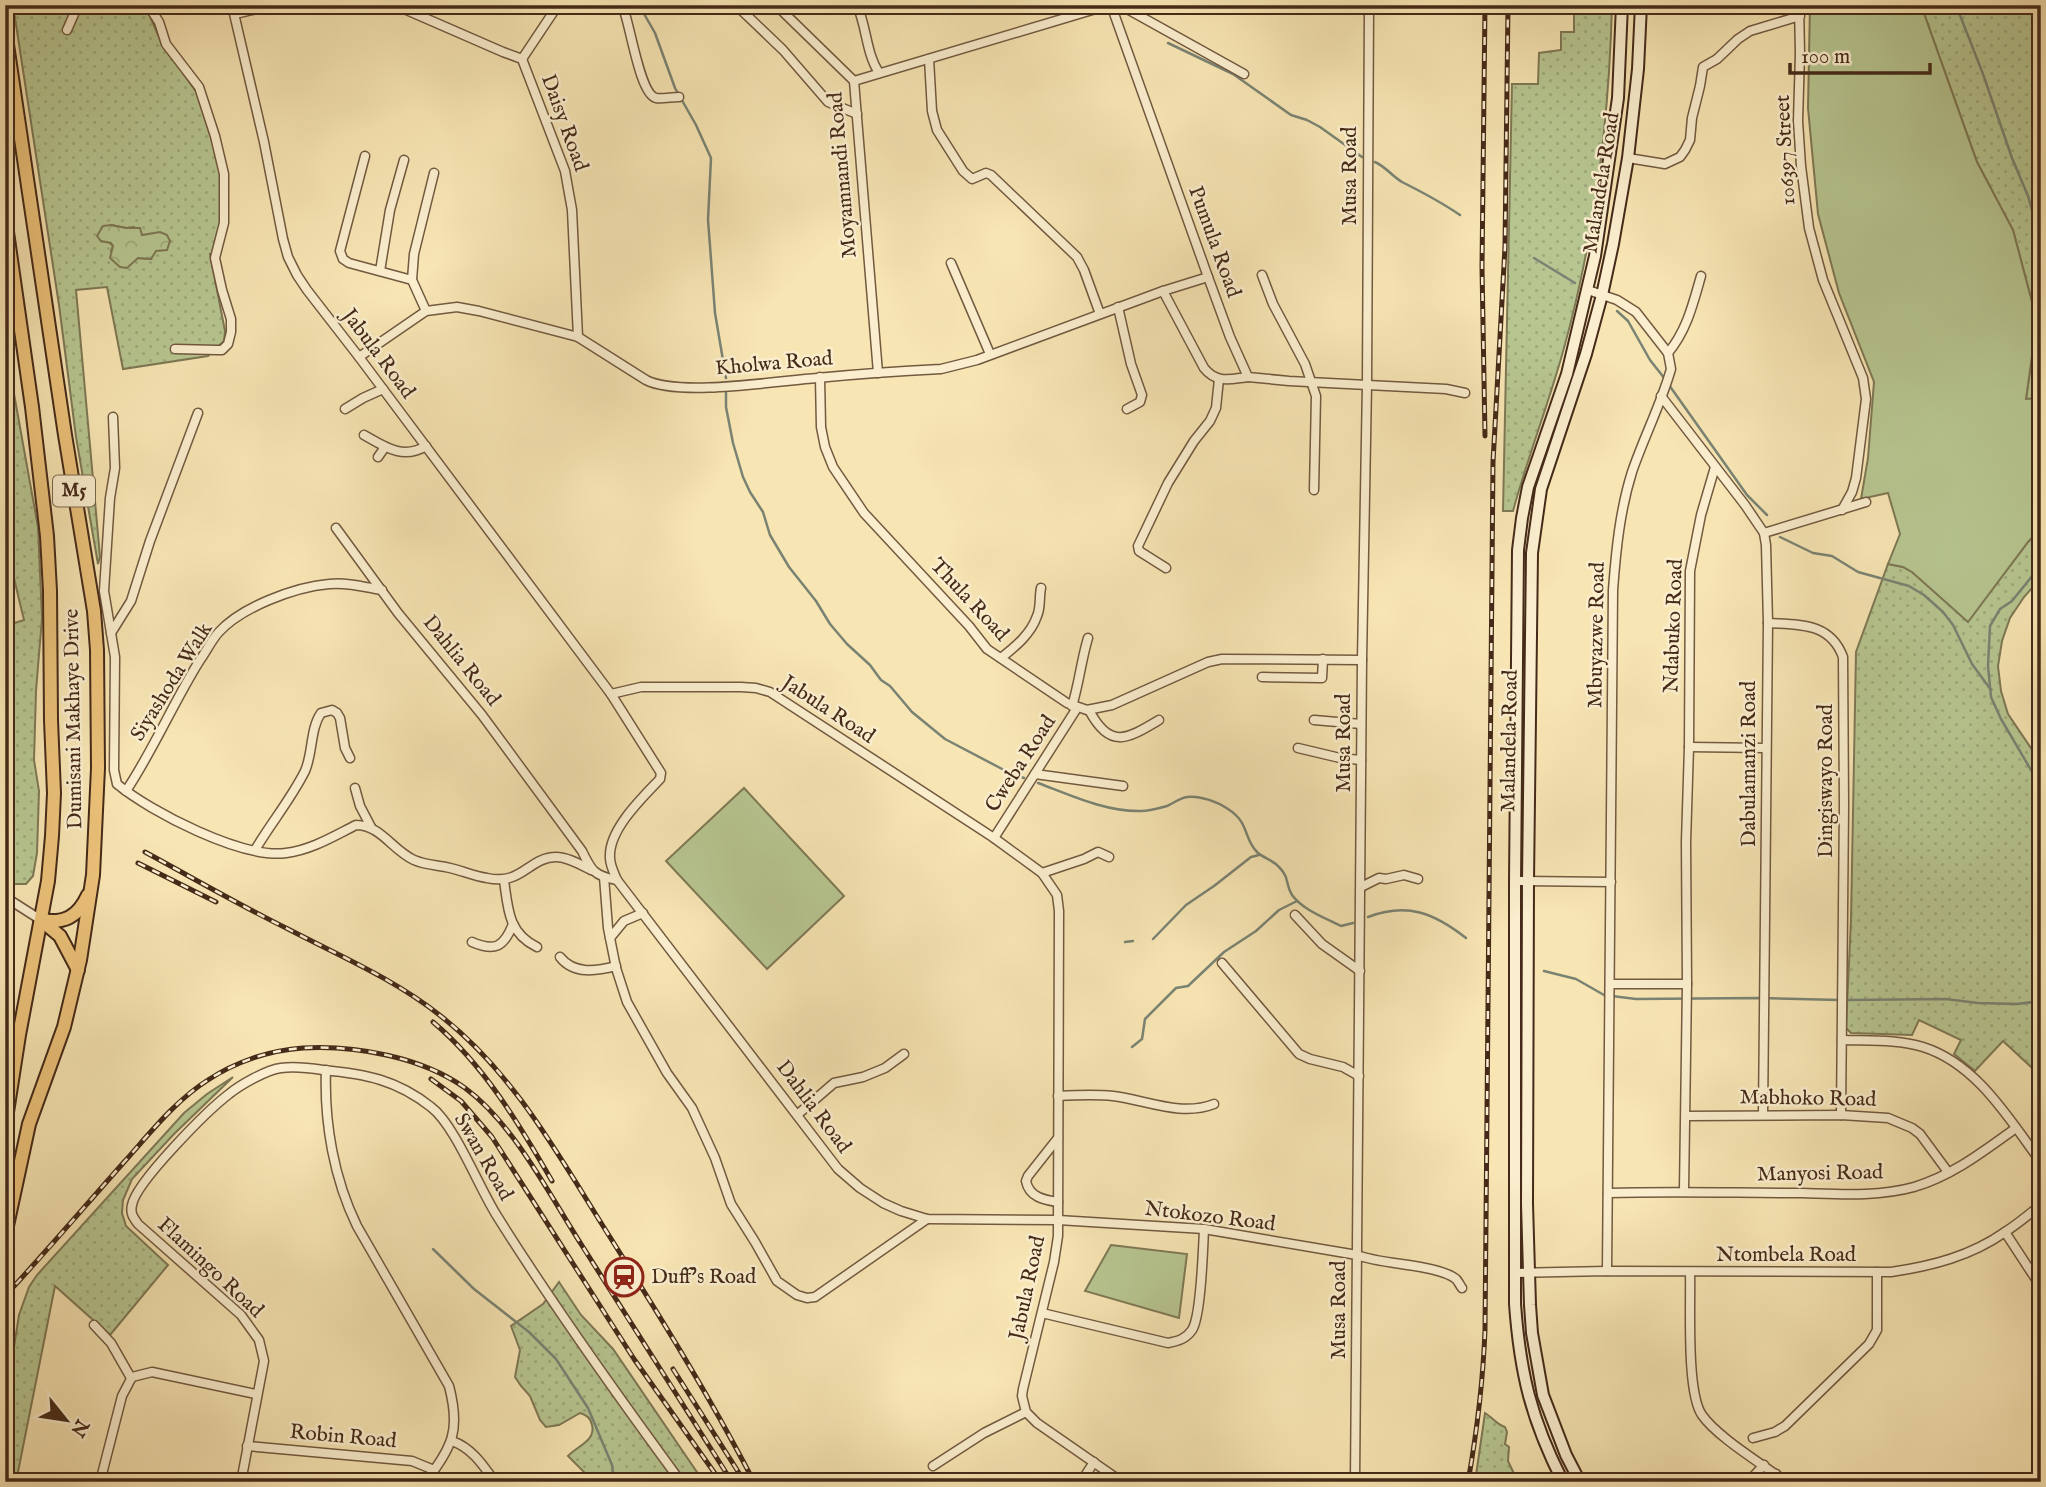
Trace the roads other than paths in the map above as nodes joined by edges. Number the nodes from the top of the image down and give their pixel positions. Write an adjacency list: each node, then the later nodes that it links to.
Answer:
1 (78, 5): 18 (street)
2 (149, 5): 45 (street)
3 (273, 5): 16 (street)
4 (395, 5): 21 (street, Daisy Road)
5 (558, 5): 21 (street)
6 (622, 5): 25 (street)
7 (736, 5): 26 (street)
8 (776, 5): 24 (street, Moyamnandi Road)
9 (857, 5): 22 (street)
10 (1110, 5): 20 (street); 36 (street, Pumula Road)
11 (1120, 5): 23 (street)
12 (1368, 5): 54 (street, Musa Road)
13 (1622, 5): 38 (main road, Malandela Road)
14 (1641, 5): 28 (main road, Malandela Road)
15 (1799, 5): 17 (street, 106397 Street)
16 (234, 10): 48 (street, Jabula Road)
17 (1800, 16): 28 (street); 69 (street, 106397 Street)
18 (67, 30)
19 (5, 31): 111 (main road, Dumisani Makhaye Drive / M5)
20 (929, 58): 22 (street); 43 (street)
21 (522, 59): 44 (street, Daisy Road)
22 (879, 73): 24 (street)
23 (1244, 74)
24 (854, 81): 26 (street, Moyamnandi Road)
25 (678, 97)
26 (857, 114): 49 (street, Moyamnandi Road)
27 (365, 156): 33 (street)
28 (1628, 158): 40 (main road, Malandela Road)
29 (404, 160): 33 (street)
30 (434, 173): 37 (street)
31 (5, 218): 115 (main road, Dumisani Makhaye Drive / M5)
32 (951, 263): 46 (street)
33 (380, 271): 37 (street)
34 (1262, 275): 53 (street)
35 (1701, 276): 47 (street)
36 (1208, 277): 39 (street, Kholwa Road); 51 (street, Pumula Road)
37 (412, 280): 42 (street)
38 (1588, 290): 40 (street); 107 (main road, Malandela Road)
39 (1163, 291): 41 (street, Kholwa Road); 52 (street)
40 (1602, 295): 47 (street); 108 (main road, Malandela Road)
41 (1118, 307): 43 (street, Kholwa Road); 59 (street)
42 (426, 311): 44 (street, Kholwa Road); 48 (street, Kholwa Road)
43 (1100, 314): 46 (street, Kholwa Road)
44 (578, 337): 50 (street, Kholwa Road)
45 (175, 349)
46 (990, 354): 49 (street, Kholwa Road)
47 (1668, 354): 57 (street)
48 (359, 357): 55 (street, Jabula Road)
49 (878, 373): 50 (street, Kholwa Road)
50 (820, 377): 78 (street, Thula Road)
51 (1248, 377): 52 (street); 53 (street)
52 (1219, 379): 72 (street)
53 (1312, 382): 54 (street); 67 (street)
54 (1367, 384): 56 (street); 80 (street, Musa Road)
55 (383, 389): 58 (street); 63 (street, Jabula Road)
56 (1465, 393)
57 (1661, 396): 66 (street, Dabulamanzi Road); 109 (street, Mbuyazwe Road)
58 (345, 409)
59 (1127, 409)
60 (198, 413): 76 (street)
61 (113, 417): 76 (street)
62 (364, 435): 64 (street)
63 (426, 446): 64 (street); 82 (street, Jabula Road)
64 (385, 447): 65 (street)
65 (379, 457)
66 (1715, 467): 71 (street, Dabulamanzi Road); 88 (street, Ndabuko Road)
67 (1314, 490)
68 (1866, 502): 69 (street)
69 (1842, 510): 71 (street)
70 (336, 527): 74 (street, Dahlia Road)
71 (1764, 533): 75 (street, Dabulamanzi Road)
72 (1166, 568)
73 (1041, 588): 78 (street)
74 (382, 590): 96 (street, Siyashoda Walk); 101 (street, Dahlia Road)
75 (1768, 623): 90 (street, Dabulamanzi Road); 127 (street, Dingiswayo Road)
76 (111, 633): 96 (street)
77 (1088, 638): 83 (street, Cweba Road)
78 (1000, 658): 83 (street, Thula Road)
79 (1323, 659): 80 (street, Thula Road); 81 (street); 84 (street, Thula Road)
80 (1362, 660): 87 (street, Musa Road)
81 (1262, 677)
82 (611, 694): 98 (street, Jabula Road); 106 (street)
83 (1075, 707): 84 (street, Thula Road); 93 (street, Cweba Road)
84 (1089, 710): 85 (street)
85 (1160, 720)
86 (1314, 720): 87 (street)
87 (1361, 724): 92 (street, Musa Road)
88 (1689, 747): 90 (street); 125 (street, Ndabuko Road)
89 (1298, 748): 92 (street)
90 (1766, 748): 134 (street, Dabulamanzi Road)
91 (350, 758): 99 (street)
92 (1361, 760): 110 (street, Musa Road)
93 (1035, 774): 94 (street); 98 (street, Cweba Road)
94 (1123, 786)
95 (355, 788): 97 (street)
96 (126, 791): 99 (street)
97 (371, 827): 99 (street); 105 (street)
98 (994, 838): 102 (street, Jabula Road)
99 (255, 850)
100 (1108, 857): 102 (street)
101 (591, 870): 103 (street); 105 (street)
102 (1042, 873): 131 (street, Jabula Road)
103 (604, 877): 106 (street); 117 (street)
104 (1418, 879): 110 (street)
105 (505, 880): 116 (street)
106 (617, 880): 113 (street, Dahlia Road)
107 (1515, 881): 108 (street); 155 (main road, Malandela Road)
108 (1528, 881): 109 (street); 156 (main road, Malandela Road)
109 (1611, 882): 126 (street, Mbuyazwe Road)
110 (1360, 887): 124 (street, Musa Road)
111 (90, 892): 115 (main road); 123 (main road, Dumisani Makhaye Drive / M5)
112 (5, 897): 115 (street)
113 (643, 913): 117 (street); 133 (street, Dahlia Road)
114 (1295, 915): 124 (street)
115 (41, 920): 123 (main road); 137 (main road, Dumisani Makhaye Drive / M5)
116 (513, 924): 118 (street); 119 (street)
117 (610, 938): 122 (street)
118 (472, 942)
119 (537, 947)
120 (560, 957): 122 (street)
121 (1222, 963): 130 (street)
122 (616, 966): 146 (street)
123 (78, 970): 150 (main road, Dumisani Makhaye Drive / M5)
124 (1360, 971): 130 (street, Musa Road)
125 (1687, 988): 126 (street); 136 (street, Ndabuko Road)
126 (1610, 992): 143 (street, Mbuyazwe Road)
127 (1842, 1040): 135 (street); 138 (street)
128 (904, 1054): 133 (street)
129 (326, 1070): 162 (street, Flamingo Road); 165 (street); 176 (street, Swan Road)
130 (1359, 1076): 151 (street, Musa Road)
131 (1058, 1096): 132 (street); 139 (street, Jabula Road)
132 (1214, 1104)
133 (797, 1115): 146 (street, Dahlia Road)
134 (1763, 1115): 135 (street, Mabhoko Road); 136 (street, Mabhoko Road)
135 (1841, 1115): 141 (street, Mabhoko Road)
136 (1686, 1116): 142 (street)
137 (5, 1125)
138 (2016, 1128): 140 (street); 141 (street, Manyosi Road)
139 (1058, 1138): 144 (street, Jabula Road); 144 (street)
140 (2041, 1162)
141 (1948, 1172): 142 (street, Manyosi Road)
142 (1684, 1191): 143 (street, Manyosi Road)
143 (1608, 1193): 152 (street, Mbuyazwe Road)
144 (1058, 1202): 147 (street, Jabula Road)
145 (2041, 1205): 149 (street, Ntombela Road)
146 (927, 1219): 147 (street, Dahlia Road)
147 (1058, 1220): 148 (street, Ntokozo Road); 159 (street, Jabula Road)
148 (1204, 1229): 151 (street, Ntokozo Road); 159 (street)
149 (2005, 1232): 154 (street, Ntombela Road); 157 (street)
150 (5, 1235)
151 (1357, 1255): 158 (street, Ntokozo Road); 179 (street, Musa Road)
152 (1607, 1271): 153 (street, Ntombela Road); 156 (street, Ntombela Road)
153 (1690, 1272): 154 (street, Ntombela Road); 168 (street)
154 (1877, 1272): 164 (street)
155 (1515, 1273): 156 (street, Ntombela Road); 180 (main road, Malandela Road)
156 (1528, 1273): 181 (main road, Malandela Road)
157 (2041, 1287)
158 (1462, 1289)
159 (1042, 1313): 163 (street, Jabula Road)
160 (94, 1325): 161 (street)
161 (131, 1378): 162 (street); 172 (street)
162 (256, 1394): 166 (street, Flamingo Road)
163 (1026, 1412): 167 (street); 169 (street)
164 (1753, 1438)
165 (452, 1441): 170 (street); 175 (street)
166 (247, 1446): 170 (street, Robin Road); 173 (street, Flamingo Road)
167 (1094, 1462): 177 (street); 178 (street)
168 (1764, 1465): 171 (street); 182 (street)
169 (933, 1466)
170 (434, 1470): 174 (street)
171 (1776, 1474): 183 (street); 184 (street)
172 (100, 1482)
173 (241, 1482)
174 (426, 1482)
175 (495, 1482)
176 (681, 1482)
177 (1081, 1482)
178 (1122, 1482)
179 (1356, 1482)
180 (1563, 1482)
181 (1580, 1482)
182 (1748, 1482)
183 (1769, 1482)
184 (1786, 1482)

